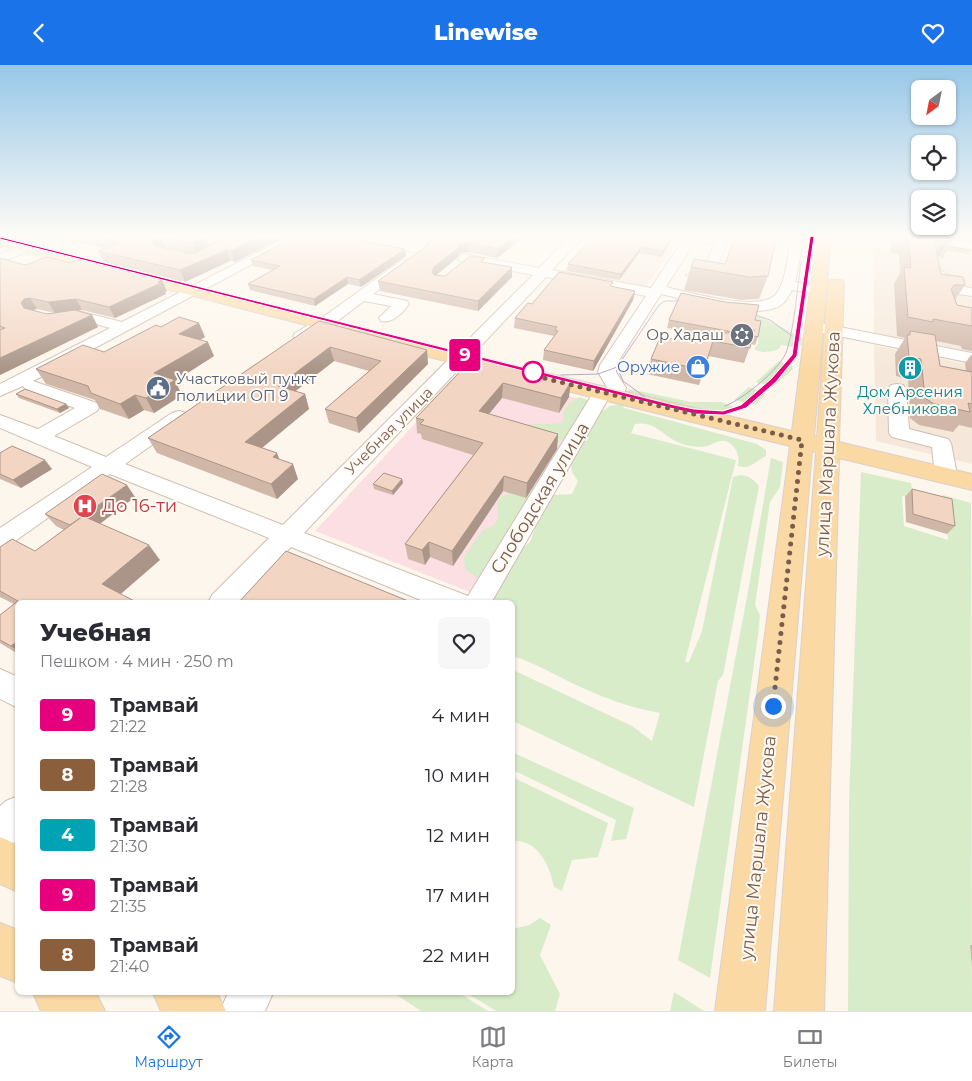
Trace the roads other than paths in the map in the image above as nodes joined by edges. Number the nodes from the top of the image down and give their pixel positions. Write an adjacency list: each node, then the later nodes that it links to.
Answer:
1 (155, 281): 13 (main road)
2 (213, 281): 13 (street)
3 (381, 281): 16 (street)
4 (534, 281): 26 (street, Учебная улица)
5 (597, 281): 14 (street)
6 (662, 281): 14 (street)
7 (789, 281): 11 (street)
8 (819, 281): 12 (main road, улица Маршала Жукова)
9 (837, 281): 23 (main road, улица Маршала Жукова)
10 (942, 281): 15 (street)
11 (788, 285): 12 (street); 14 (street)
12 (818, 290): 22 (main road, улица Маршала Жукова)
13 (194, 291): 20 (main road); 21 (street)
14 (656, 291): 30 (street)
15 (972, 292)
16 (361, 296): 19 (street); 20 (street)
17 (95, 313): 21 (street)
18 (46, 317): 21 (street)
19 (386, 317)
20 (321, 323): 24 (street); 26 (main road)
21 (127, 325): 29 (street)
22 (814, 327): 23 (street); 34 (main road, улица Маршала Жукова)
23 (834, 331): 25 (street); 34 (main road, улица Маршала Жукова)
24 (287, 345)
25 (972, 358)
26 (460, 359): 30 (main road); 38 (street, Учебная улица)
27 (32, 386): 33 (street)
28 (897, 389): 36 (street)
29 (0, 391)
30 (608, 394): 34 (main road); 42 (street, Слободская улица)
31 (197, 405): 35 (street)
32 (0, 421): 33 (street)
33 (39, 437): 35 (street)
34 (815, 443): 36 (main road); 57 (main road, улица Маршала Жукова); 58 (main road, улица Маршала Жукова)
35 (107, 465): 38 (street); 39 (street)
36 (946, 475): 37 (main road)
37 (972, 482)
38 (286, 536): 40 (street, Учебная улица); 41 (street)
39 (0, 540)
40 (224, 600)
41 (450, 600)
42 (479, 600)
43 (0, 683): 44 (street)
44 (15, 692)
45 (15, 816): 46 (street)
46 (0, 831)
47 (0, 858): 48 (main road)
48 (15, 869)
49 (0, 945): 50 (main road)
50 (15, 958)
51 (60, 995): 54 (main road)
52 (179, 995): 55 (main road)
53 (251, 995): 56 (street)
54 (80, 1011)
55 (201, 1011)
56 (242, 1011)
57 (740, 1011)
58 (799, 1011)

